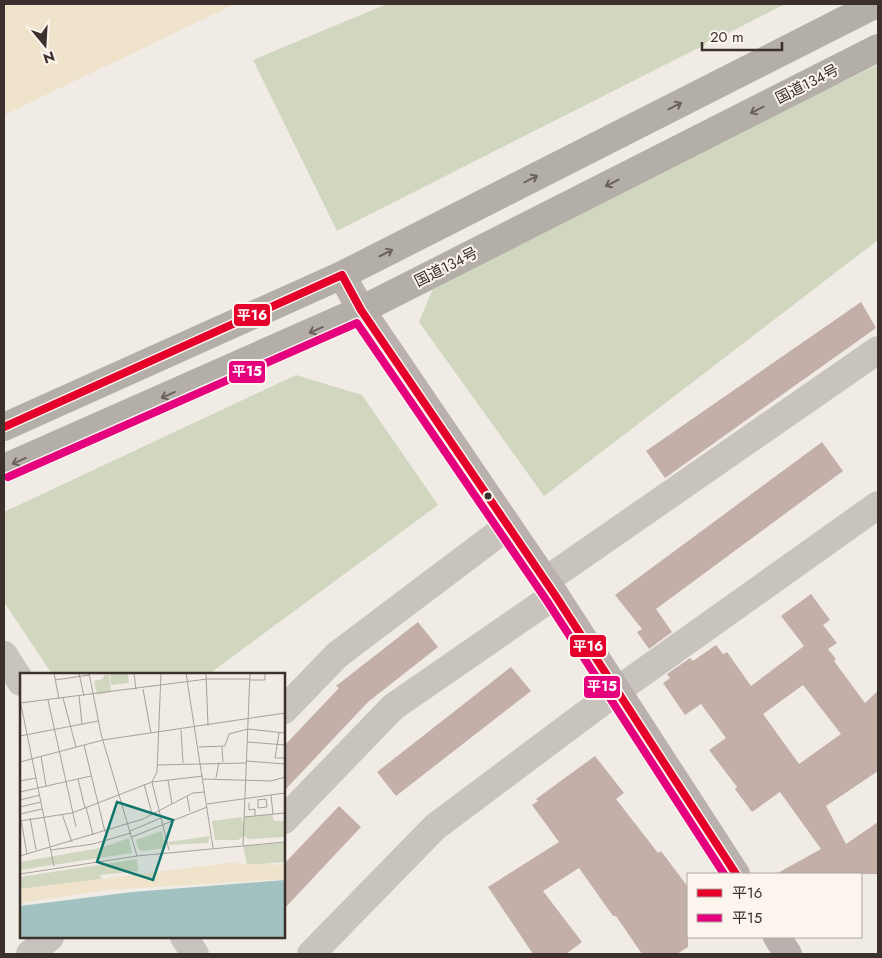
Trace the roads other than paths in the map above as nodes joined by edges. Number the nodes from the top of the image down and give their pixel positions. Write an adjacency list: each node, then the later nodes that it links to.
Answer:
1 (876, 4): 3 (highway, one-way to 1)
2 (878, 48): 4 (highway, 国道134号, one-way to 4)
3 (342, 275): 4 (main road); 6 (highway)
4 (361, 310): 7 (highway, 国道134号, one-way to 7); 9 (main road)
5 (878, 350): 10 (street)
6 (4, 427)
7 (4, 468)
8 (878, 506): 13 (street)
9 (508, 526): 10 (main road); 14 (street)
10 (550, 588): 13 (main road); 15 (street)
11 (4, 655): 12 (street)
12 (20, 680)
13 (618, 690): 16 (main road); 20 (street)
14 (285, 709)
15 (285, 819)
16 (735, 873)
17 (49, 938): 21 (street)
18 (185, 938): 22 (street)
19 (777, 938): 23 (main road)
20 (325, 949)
21 (30, 954)
22 (195, 954)
23 (788, 954)

